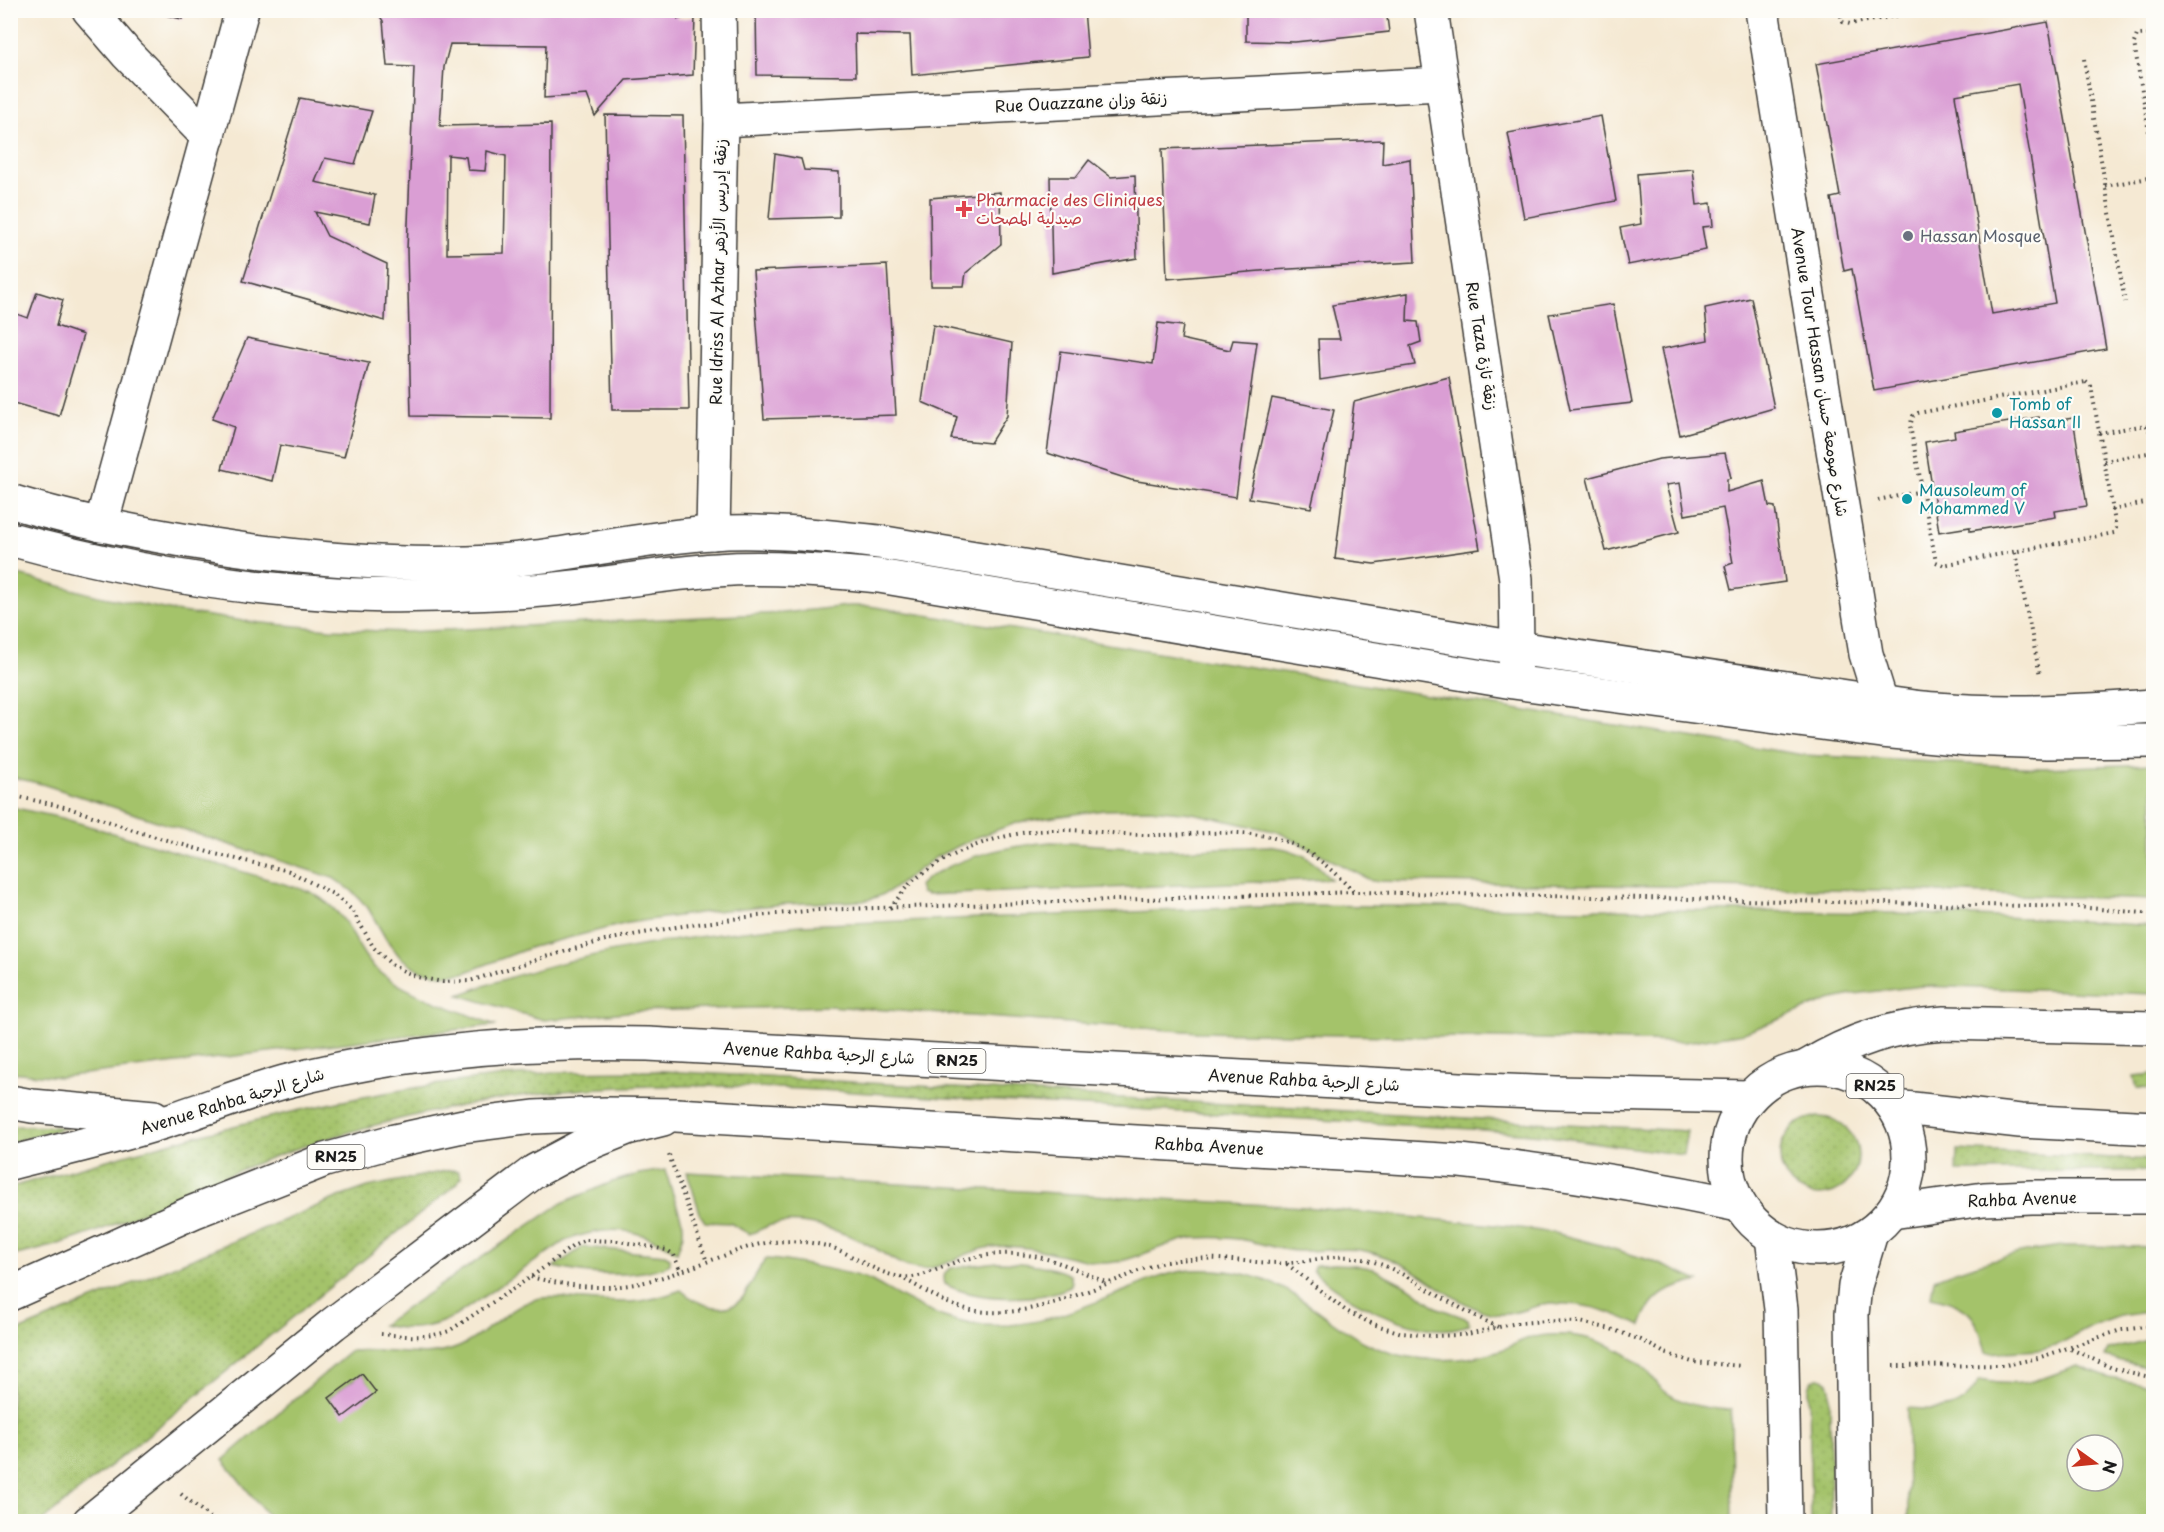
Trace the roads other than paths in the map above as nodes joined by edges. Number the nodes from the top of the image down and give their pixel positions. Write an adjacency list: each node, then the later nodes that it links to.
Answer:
1 (89, 10): 8 (main road)
2 (242, 10): 8 (main road)
3 (719, 10): 7 (main road, Rue Idriss Al Azhar زنقة إدريس الأزهر)
4 (1431, 10): 6 (main road, Rue Taza زنقة تازة)
5 (1762, 10): 16 (main road, Avenue Tour Hassan شارع صومعة حسان)
6 (1442, 84): 7 (main road, Rue Ouazzane زنقة وزان); 13 (main road, Rue Taza زنقة تازة)
7 (721, 120): 11 (main road, Rue Idriss Al Azhar زنقة إدريس الأزهر)
8 (208, 137): 10 (main road)
9 (10, 501): 10 (main road)
10 (101, 525): 11 (main road)
11 (713, 533): 13 (main road)
12 (10, 539): 14 (main road)
13 (1517, 648): 14 (main road, Rue Taza زنقة تازة); 16 (main road)
14 (1513, 682): 16 (main road)
15 (2154, 706): 16 (main road)
16 (1881, 717): 17 (main road)
17 (2154, 741)
18 (2154, 1028): 19 (main road)
19 (1806, 1067): 20 (main road, RN25); 22 (main road, RN25)
20 (1749, 1097): 24 (main road, Avenue Rahba شارع الرحبة / RN25); 28 (main road, RN25)
21 (10, 1102): 24 (main road, RN25)
22 (1895, 1107): 25 (main road, RN25); 29 (main road, RN25)
23 (666, 1118): 28 (main road, Rahba Avenue / RN25); 31 (main road, RN25); 32 (main road)
24 (174, 1119): 26 (main road, Avenue Rahba شارع الرحبة / RN25)
25 (2154, 1128)
26 (10, 1162)
27 (2154, 1197): 29 (main road, Rahba Avenue / RN25)
28 (1739, 1205): 30 (main road, RN25)
29 (1881, 1222): 30 (main road, RN25); 34 (main road)
30 (1772, 1237): 33 (main road)
31 (13, 1291)
32 (89, 1521)
33 (1785, 1521)
34 (1854, 1521)

